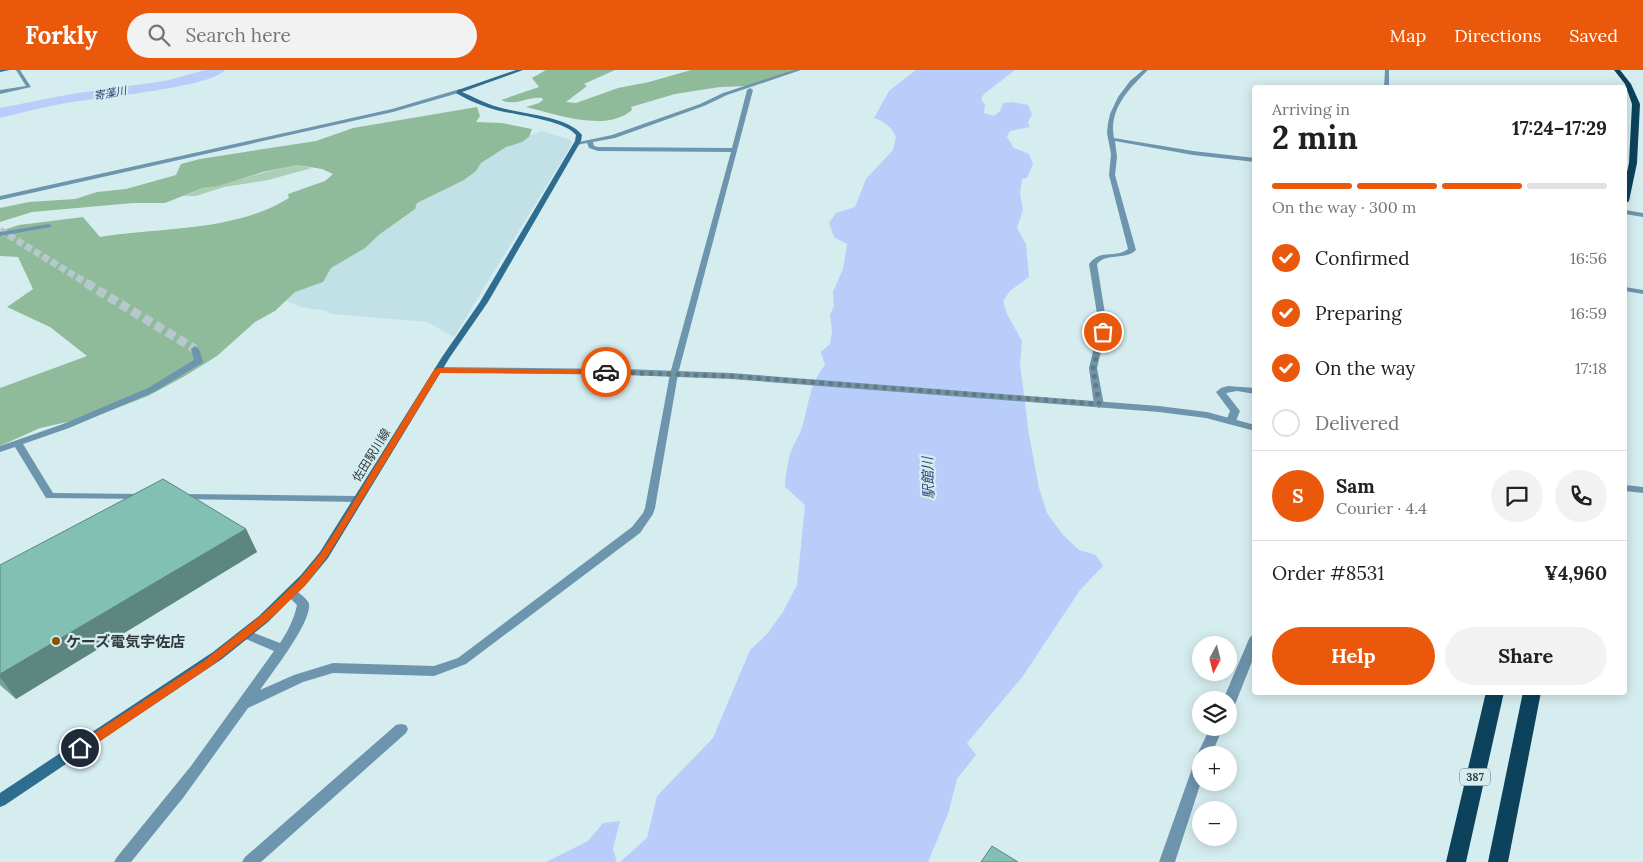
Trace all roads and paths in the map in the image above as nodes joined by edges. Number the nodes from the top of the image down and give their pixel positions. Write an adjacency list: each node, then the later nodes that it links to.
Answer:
1 (8, 70): 7 (main road)
2 (18, 70): 13 (street)
3 (521, 70): 12 (main road)
4 (1146, 70): 15 (street)
5 (1387, 70): 9 (street)
6 (1616, 70): 14 (highway)
7 (0, 71)
8 (801, 71): 10 (street); 11 (street)
9 (1386, 85)
10 (740, 88): 11 (street); 17 (street)
11 (750, 90): 19 (street)
12 (460, 91): 18 (main road); 22 (street)
13 (0, 92)
14 (1634, 125): 16 (highway); 21 (highway)
15 (1111, 140): 20 (street); 33 (street)
16 (1627, 140)
17 (590, 142): 18 (street); 19 (street)
18 (577, 144): 30 (main road, 佐田駅川線)
19 (734, 150): 31 (street)
20 (1252, 160)
21 (1627, 191)
22 (0, 198)
23 (1627, 212): 24 (street)
24 (1643, 215)
25 (49, 226): 26 (street)
26 (0, 234)
27 (1627, 289): 28 (street)
28 (1643, 292)
29 (195, 349): 36 (street)
30 (438, 370): 31 (street); 42 (main road, 佐田駅川線)
31 (674, 374): 33 (street); 50 (street)
32 (1252, 391): 34 (street)
33 (1096, 404): 34 (street)
34 (1232, 421): 35 (street)
35 (1252, 427)
36 (17, 443): 37 (street); 40 (street)
37 (0, 449)
38 (1627, 488): 39 (street)
39 (1643, 490)
40 (150, 497)
41 (170, 497): 42 (street)
42 (358, 499): 43 (main road, 佐田駅川線)
43 (292, 593): 44 (main road, 佐田駅川線); 46 (street)
44 (245, 634): 46 (street); 53 (main road, 佐田駅川線)
45 (1252, 647): 47 (street)
46 (282, 649): 50 (street)
47 (1234, 691)
48 (1494, 695): 57 (highway, 387)
49 (1531, 695): 58 (highway)
50 (244, 704): 54 (street)
51 (401, 729): 55 (street)
52 (1192, 789): 56 (street)
53 (0, 801)
54 (122, 862)
55 (250, 862)
56 (1167, 862)
57 (1456, 862)
58 (1498, 862)

